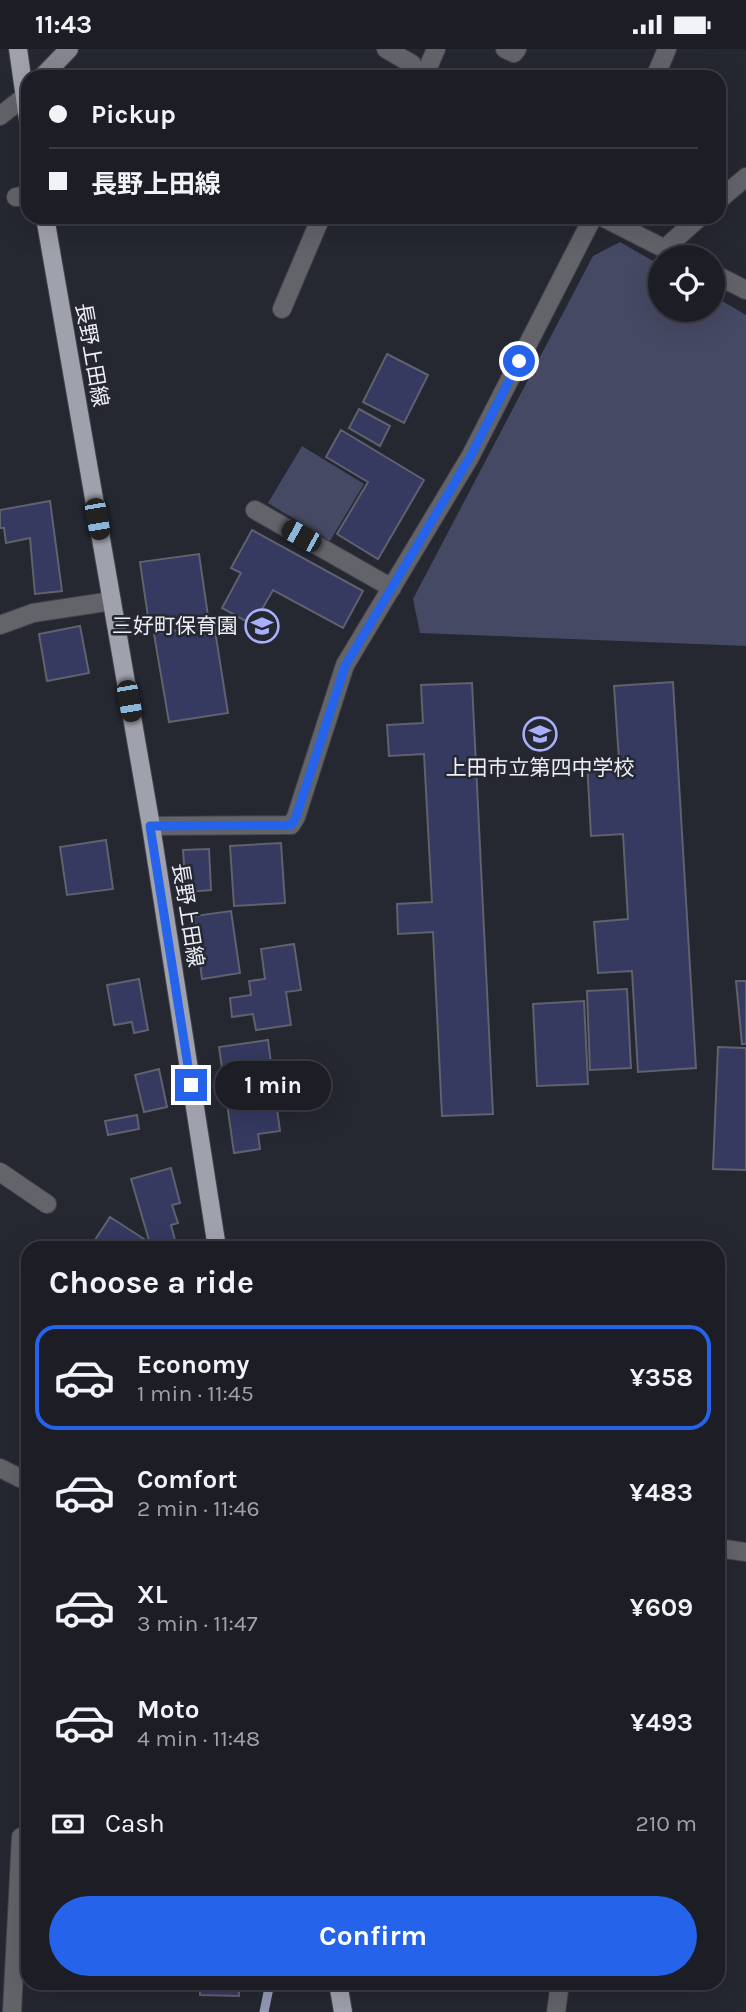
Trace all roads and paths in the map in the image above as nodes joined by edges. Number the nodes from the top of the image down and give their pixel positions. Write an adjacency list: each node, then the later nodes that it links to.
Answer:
1 (18, 49): 8 (main road)
2 (69, 49): 9 (main road)
3 (386, 49): 10 (street)
4 (436, 49): 11 (street)
5 (505, 49): 6 (street)
6 (517, 49)
7 (667, 49): 12 (street)
8 (22, 70)
9 (49, 70)
10 (413, 70)
11 (427, 70)
12 (658, 70)
13 (21, 99): 14 (street)
14 (0, 116)
15 (746, 177): 16 (street)
16 (726, 194)
17 (46, 224): 29 (main road, 長野上田線)
18 (318, 224): 26 (street)
19 (589, 224): 28 (street)
20 (616, 224): 22 (street)
21 (692, 224): 23 (street)
22 (656, 245)
23 (668, 245)
24 (725, 280): 25 (street)
25 (746, 290)
26 (282, 309)
27 (255, 510): 28 (street)
28 (392, 588): 31 (street)
29 (112, 601): 30 (street); 31 (main road, 長野上田線)
30 (0, 625)
31 (150, 826): 34 (main road, 長野上田線)
32 (0, 1172): 33 (street)
33 (47, 1205)
34 (216, 1241)
35 (0, 1468): 36 (street)
36 (21, 1478)
37 (725, 1549): 38 (street)
38 (746, 1552)
39 (21, 1837): 42 (street)
40 (339, 1990): 43 (main road)
41 (559, 1990): 44 (street)
42 (12, 2012)
43 (342, 2012)
44 (556, 2012)

